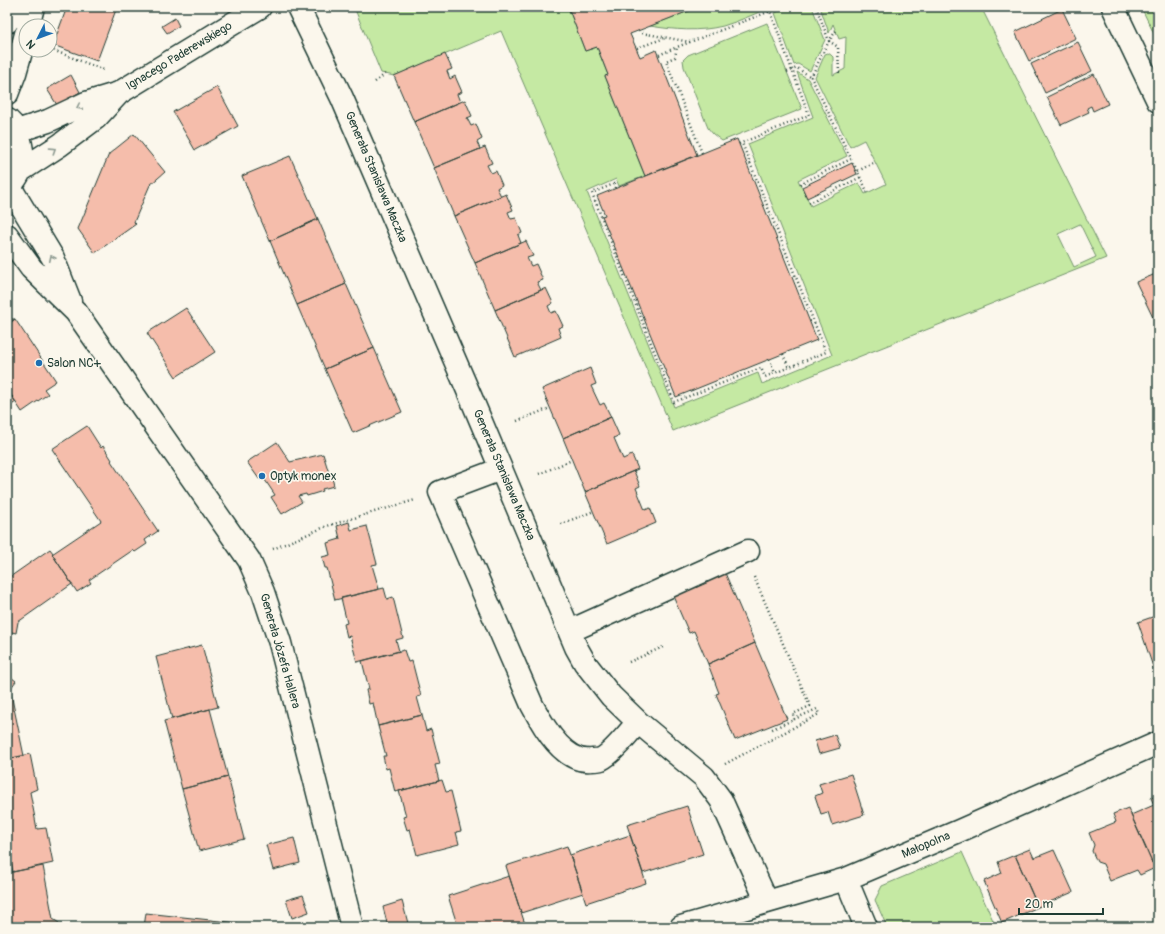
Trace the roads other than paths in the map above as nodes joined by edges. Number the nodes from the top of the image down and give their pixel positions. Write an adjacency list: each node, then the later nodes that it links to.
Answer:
1 (14, 7): 7 (street)
2 (33, 7): 6 (street)
3 (260, 7): 9 (street, Ignacego Paderewskiego)
4 (298, 7): 16 (street, Generała Stanisława Maczka)
5 (1113, 7): 11 (street)
6 (30, 18)
7 (7, 22)
8 (19, 58): 10 (street)
9 (119, 93): 12 (street, Ignacego Paderewskiego, one-way to 12); 13 (street, Ignacego Paderewskiego, one-way to 9)
10 (7, 94)
11 (1157, 95)
12 (12, 125): 13 (street)
13 (12, 183): 15 (street, Generała Józefa Hallera, one-way to 13)
14 (7, 235): 15 (street, Generała Józefa Hallera)
15 (72, 307): 23 (street, Generała Józefa Hallera)
16 (501, 469): 18 (street, Generała Stanisława Maczka); 19 (street)
17 (748, 550): 18 (street)
18 (570, 630): 19 (street, Generała Stanisława Maczka)
19 (638, 722): 22 (street, Generała Stanisława Maczka)
20 (1158, 743): 21 (street, Małopolna)
21 (846, 879): 22 (street, Małopolna); 25 (street)
22 (767, 902): 24 (street, Małopolna)
23 (352, 927)
24 (684, 927)
25 (866, 927)

